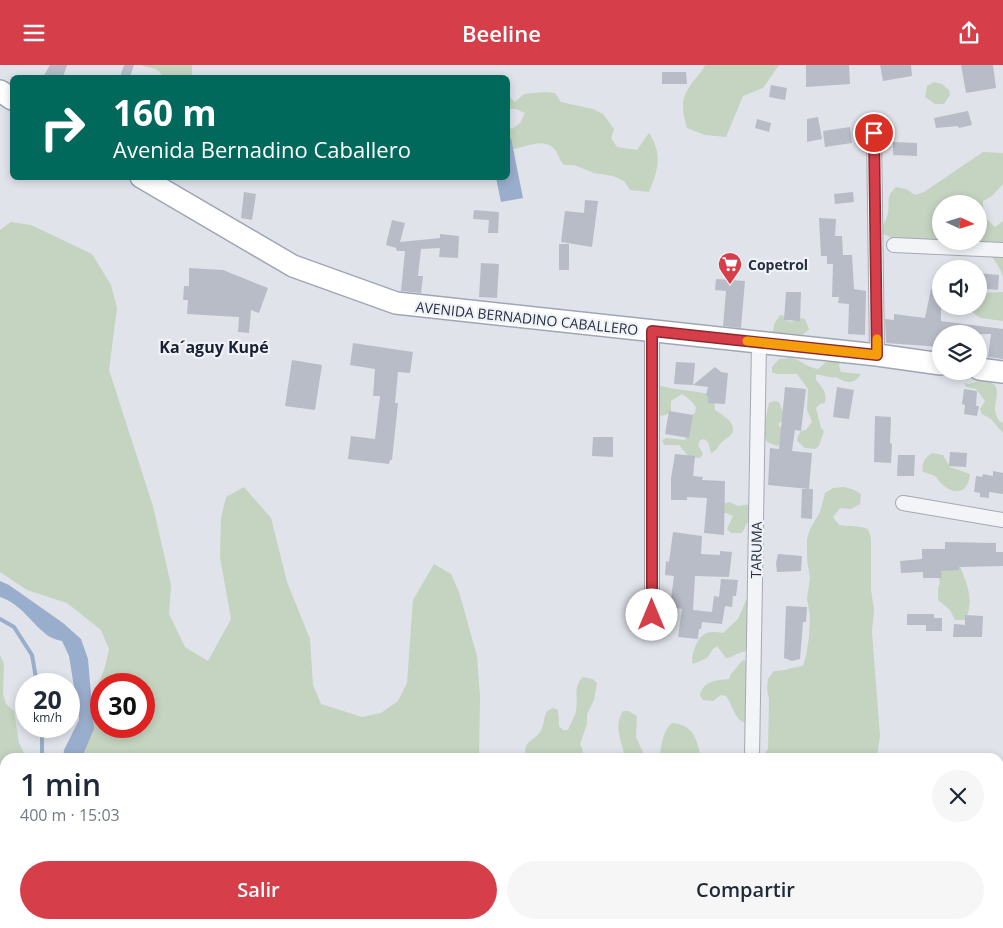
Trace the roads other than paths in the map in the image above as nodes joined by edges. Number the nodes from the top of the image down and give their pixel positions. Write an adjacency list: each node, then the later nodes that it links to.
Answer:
1 (874, 133): 7 (street)
2 (146, 180): 5 (main road, AVENIDA BERNADINO CABALLERO)
3 (894, 245): 4 (street)
4 (1003, 250)
5 (652, 331): 6 (main road, AVENIDA BERNADINO CABALLERO); 13 (street)
6 (759, 343): 7 (main road, AVENIDA BERNADINO CABALLERO); 14 (street, TARUMA)
7 (877, 355): 8 (main road, AVENIDA BERNADINO CABALLERO)
8 (932, 363)
9 (987, 370): 10 (main road)
10 (1003, 372)
11 (903, 503): 12 (street)
12 (1003, 520)
13 (652, 615)
14 (752, 753)

